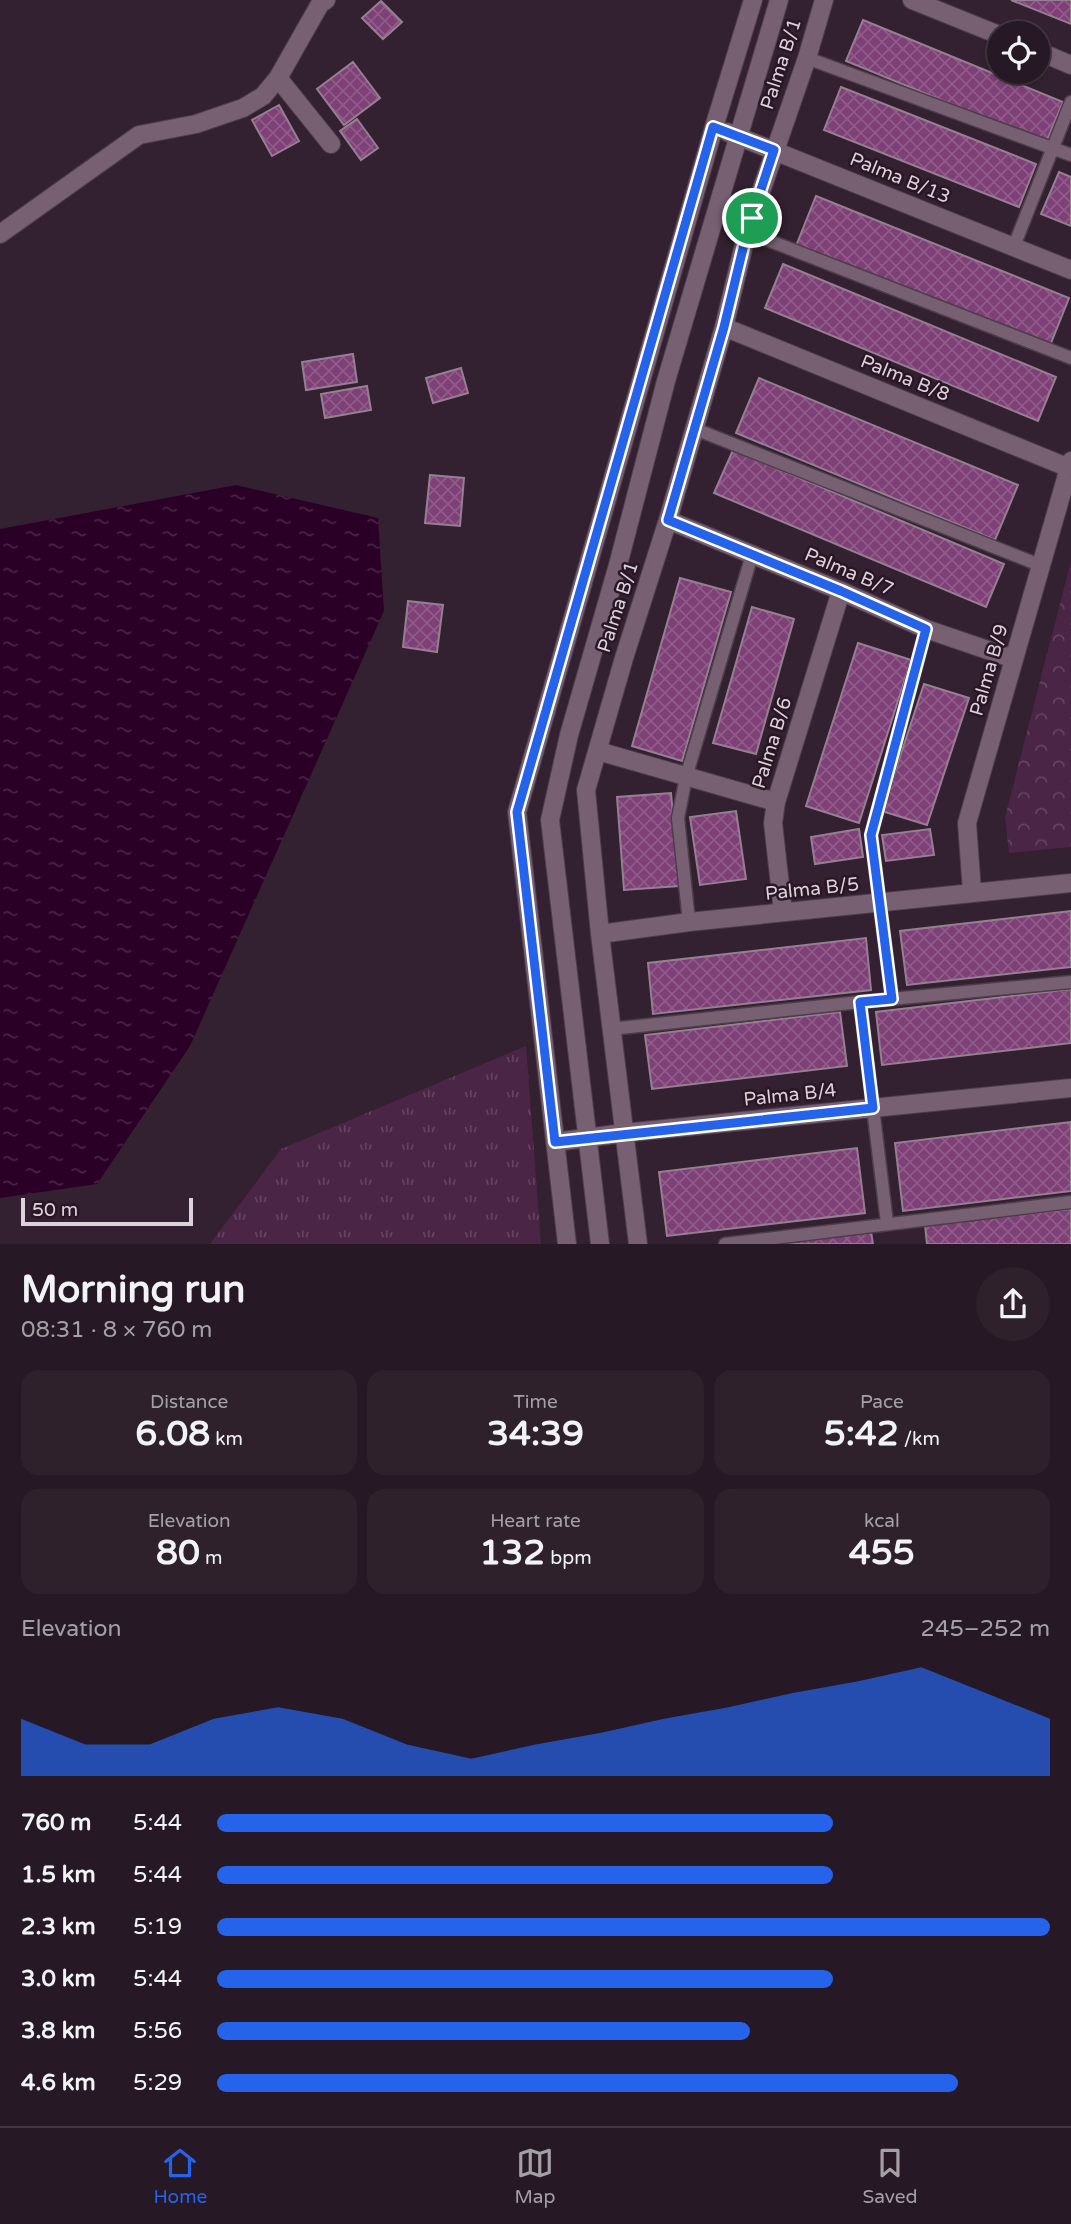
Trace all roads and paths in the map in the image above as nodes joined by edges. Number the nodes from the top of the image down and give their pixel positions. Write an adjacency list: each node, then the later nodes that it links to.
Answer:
1 (326, 0): 10 (street)
2 (753, 0): 12 (street)
3 (779, 0): 13 (street)
4 (824, 0): 8 (street, Palma B/1)
5 (912, 0): 6 (street)
6 (987, 30)
7 (1050, 56): 9 (street)
8 (807, 58): 15 (lane); 16 (street, Palma B/1)
9 (1071, 65)
10 (278, 78): 14 (street); 19 (street)
11 (1071, 102): 15 (lane)
12 (713, 127): 13 (street, Palma B/13); 49 (street)
13 (738, 137): 16 (street, Palma B/13); 48 (street)
14 (331, 144)
15 (1053, 148): 17 (lane); 20 (lane)
16 (774, 150): 18 (street, Palma B/1); 20 (street, Palma B/13)
17 (1071, 155)
18 (747, 232): 22 (street, Palma B/1); 23 (lane)
19 (0, 234)
20 (1014, 246): 21 (street, Palma B/13)
21 (1071, 270)
22 (724, 327): 24 (street, Palma B/1); 25 (street, Palma B/8)
23 (1071, 358)
24 (695, 429): 26 (street, Palma B/1); 28 (lane)
25 (1070, 464): 28 (street, Palma B/9)
26 (668, 520): 27 (street, Palma B/7); 32 (street, Palma B/1)
27 (752, 555): 29 (street, Palma B/7); 33 (lane)
28 (1042, 566): 31 (street, Palma B/9)
29 (841, 591): 30 (street, Palma B/7); 34 (street, Palma B/6)
30 (926, 629): 31 (street, Palma B/7); 37 (lane)
31 (1014, 659): 36 (street, Palma B/9)
32 (598, 751): 33 (street); 40 (street, Palma B/1)
33 (686, 777): 34 (street); 39 (lane)
34 (776, 802): 38 (street, Palma B/6)
35 (1071, 883): 36 (street, Palma B/5)
36 (972, 892): 37 (street, Palma B/5)
37 (878, 903): 38 (street, Palma B/5); 42 (lane)
38 (783, 912): 39 (street, Palma B/5)
39 (688, 922): 40 (street, Palma B/5)
40 (600, 934): 44 (street, Palma B/1)
41 (1071, 982): 42 (lane)
42 (892, 999): 43 (lane)
43 (860, 1002): 44 (lane); 46 (lane)
44 (611, 1029): 47 (street, Palma B/1)
45 (1071, 1088): 46 (street, Palma B/4)
46 (873, 1108): 47 (street, Palma B/4); 51 (lane)
47 (624, 1133): 48 (street, Palma B/4); 54 (street, Palma B/1)
48 (587, 1137): 49 (street, Palma B/4); 53 (street)
49 (555, 1142): 52 (street)
50 (1071, 1202): 51 (lane)
51 (887, 1223): 55 (lane)
52 (566, 1244)
53 (600, 1244)
54 (638, 1244)
55 (725, 1244)

